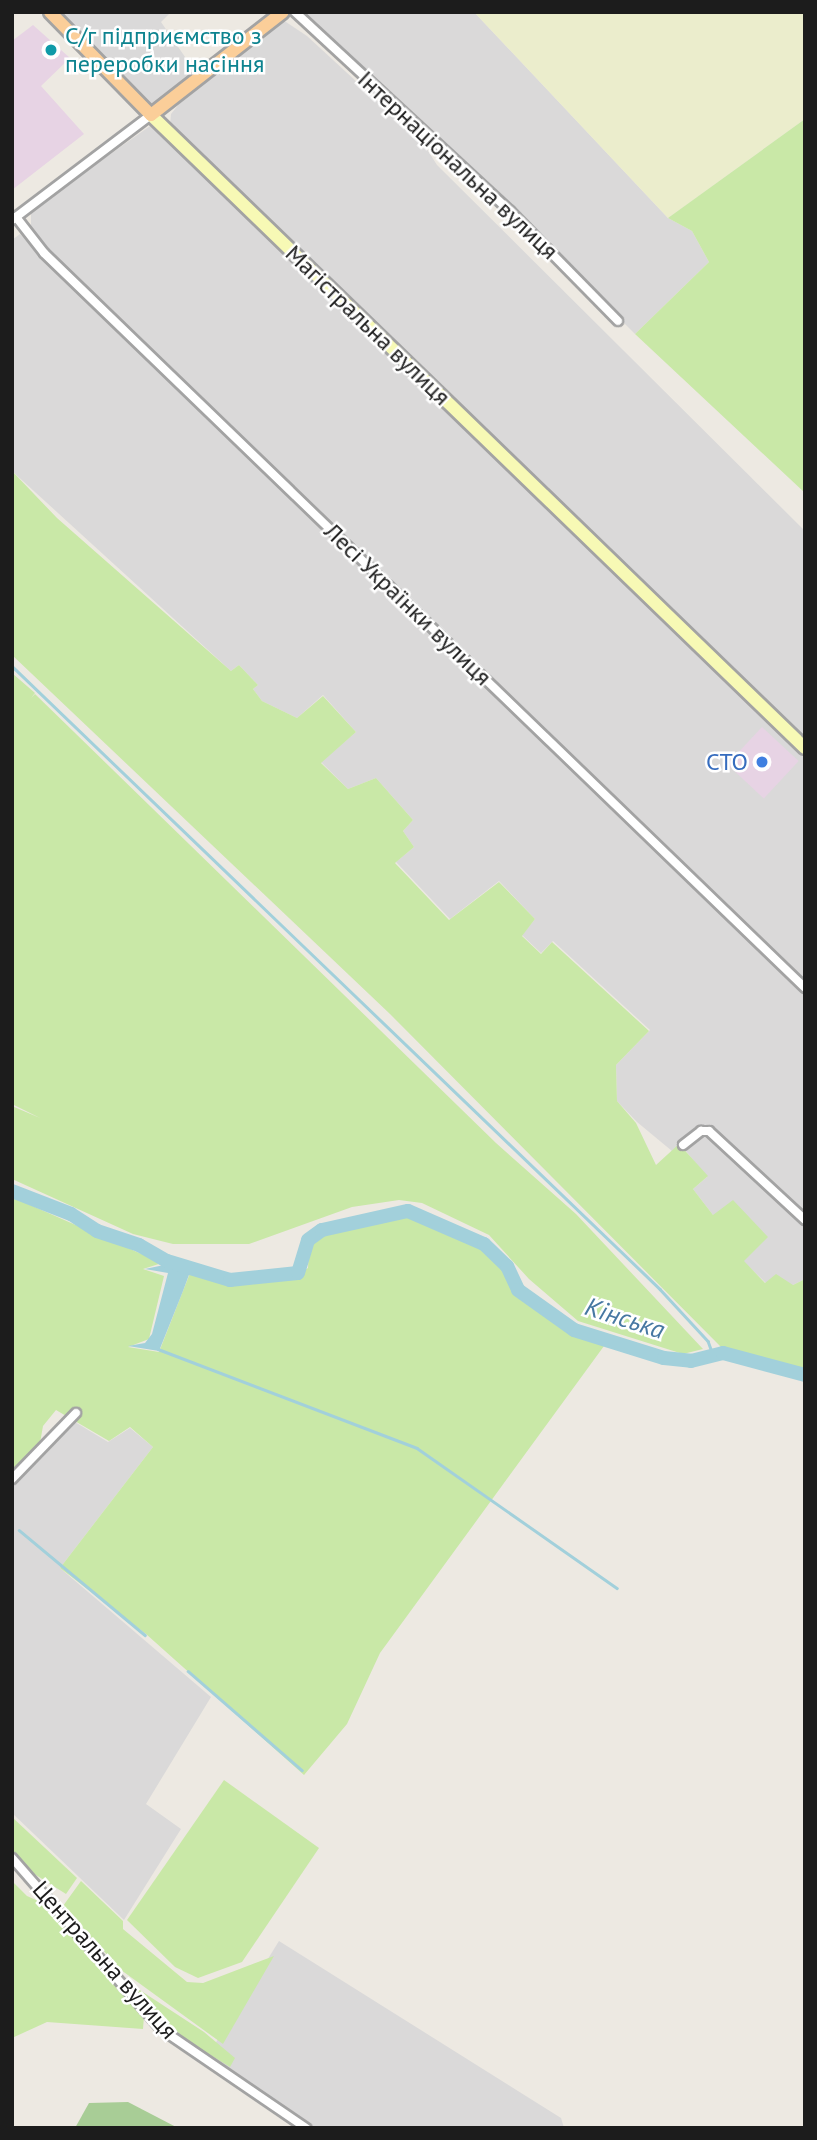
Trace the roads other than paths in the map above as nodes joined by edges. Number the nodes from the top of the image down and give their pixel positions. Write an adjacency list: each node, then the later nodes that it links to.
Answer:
1 (50, 12): 4 (main road, Магістральна вулиця)
2 (283, 12): 4 (main road)
3 (295, 12): 6 (street, Інтернаціональна вулиця)
4 (151, 115): 5 (street); 7 (main road, Магістральна вулиця)
5 (14, 219): 8 (street, Лесі Українки вулиця)
6 (618, 321)
7 (805, 748)
8 (805, 988)
9 (683, 1145): 10 (street)
10 (805, 1220)
11 (76, 1413): 12 (street)
12 (12, 1479)
13 (12, 1858): 14 (street, Центральна вулиця)
14 (306, 2128)

